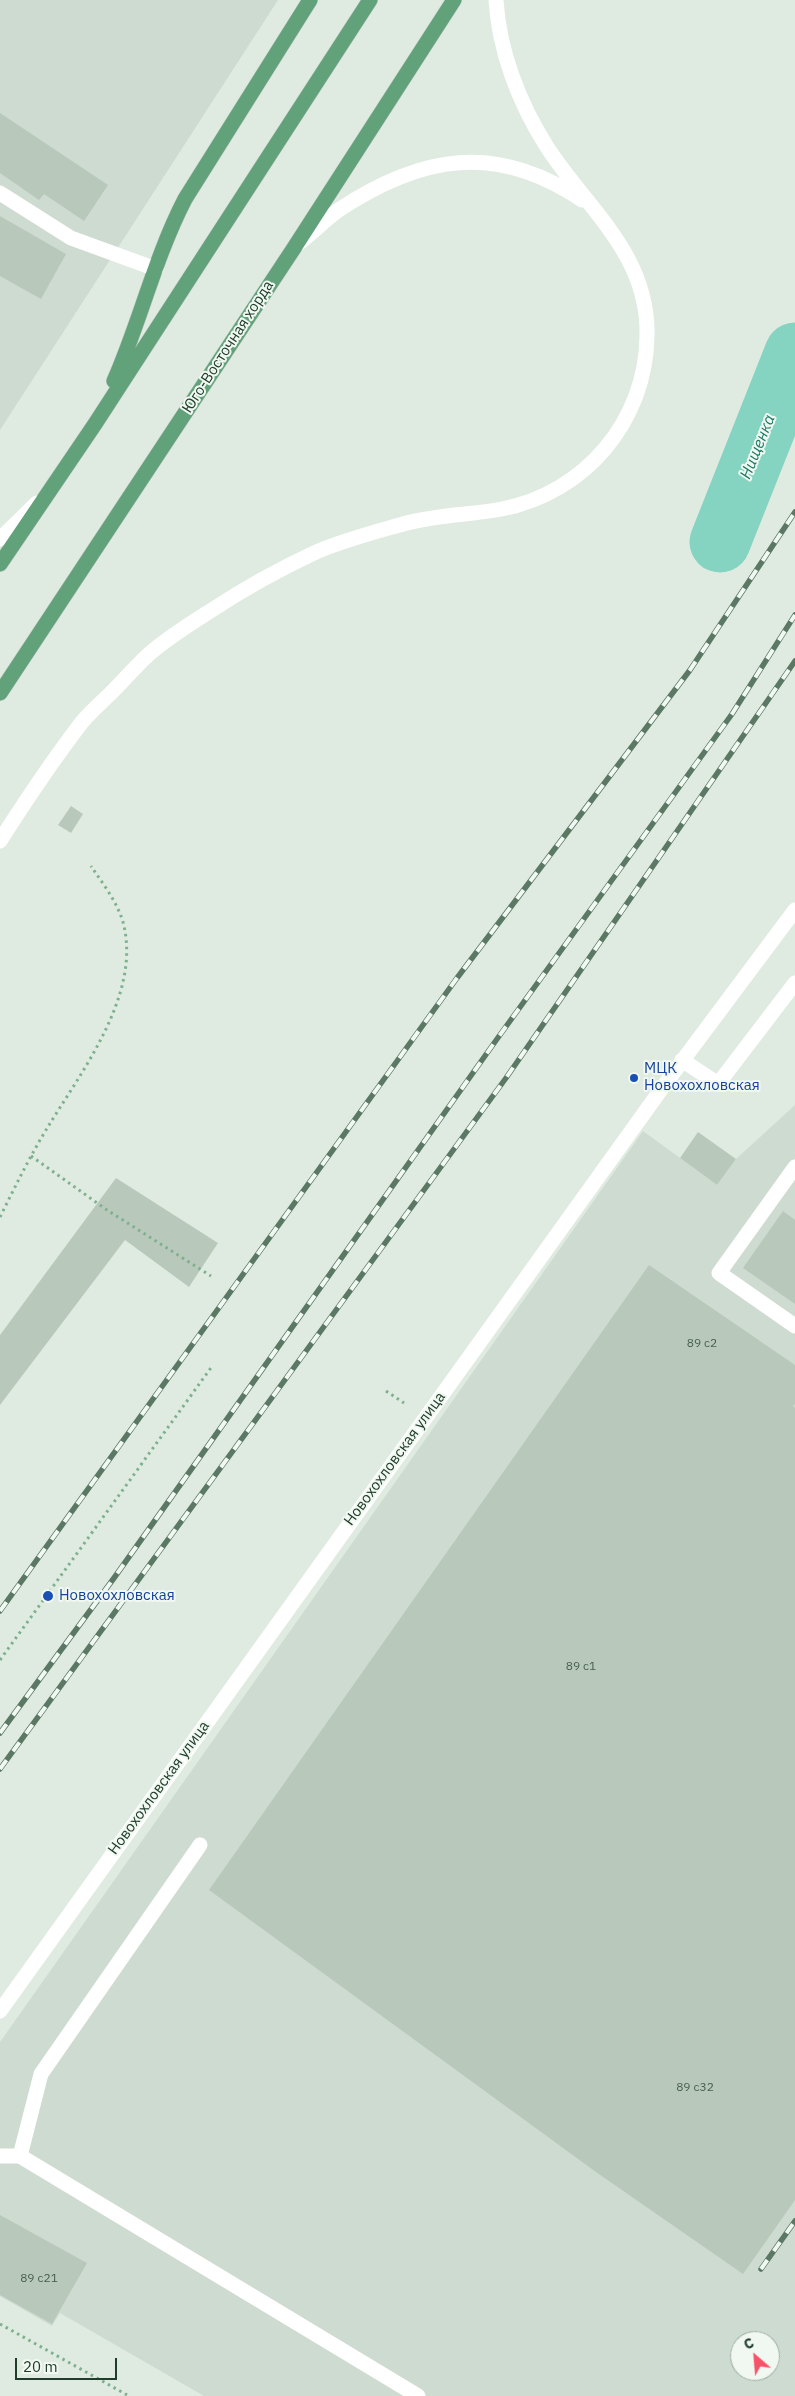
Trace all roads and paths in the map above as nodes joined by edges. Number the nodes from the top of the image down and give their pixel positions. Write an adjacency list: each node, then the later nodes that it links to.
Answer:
1 (310, 0): 8 (main road)
2 (370, 0): 9 (main road)
3 (454, 0): 7 (main road, Юго-Восточная хорда)
4 (496, 0): 6 (street)
5 (0, 193): 8 (street)
6 (605, 222): 7 (street); 14 (street)
7 (294, 248): 13 (main road, Юго-Восточная хорда)
8 (156, 268): 9 (main road)
9 (95, 424): 10 (main road)
10 (50, 490): 11 (street); 12 (main road)
11 (0, 540)
12 (0, 564)
13 (0, 693)
14 (0, 841)
15 (91, 866): 19 (path)
16 (795, 910): 18 (street, Новохохловская улица)
17 (795, 983): 18 (street)
18 (682, 1060): 29 (street, Новохохловская улица)
19 (31, 1156): 21 (path); 22 (path)
20 (795, 1167): 23 (street)
21 (0, 1217)
22 (211, 1276)
23 (795, 1326)
24 (213, 1365): 27 (path)
25 (386, 1390): 26 (path)
26 (408, 1406)
27 (0, 1660)
28 (200, 1845): 31 (street)
29 (0, 2011)
30 (0, 2156): 31 (street)
31 (20, 2156): 34 (street)
32 (0, 2324): 33 (path)
33 (129, 2396)
34 (418, 2396)

